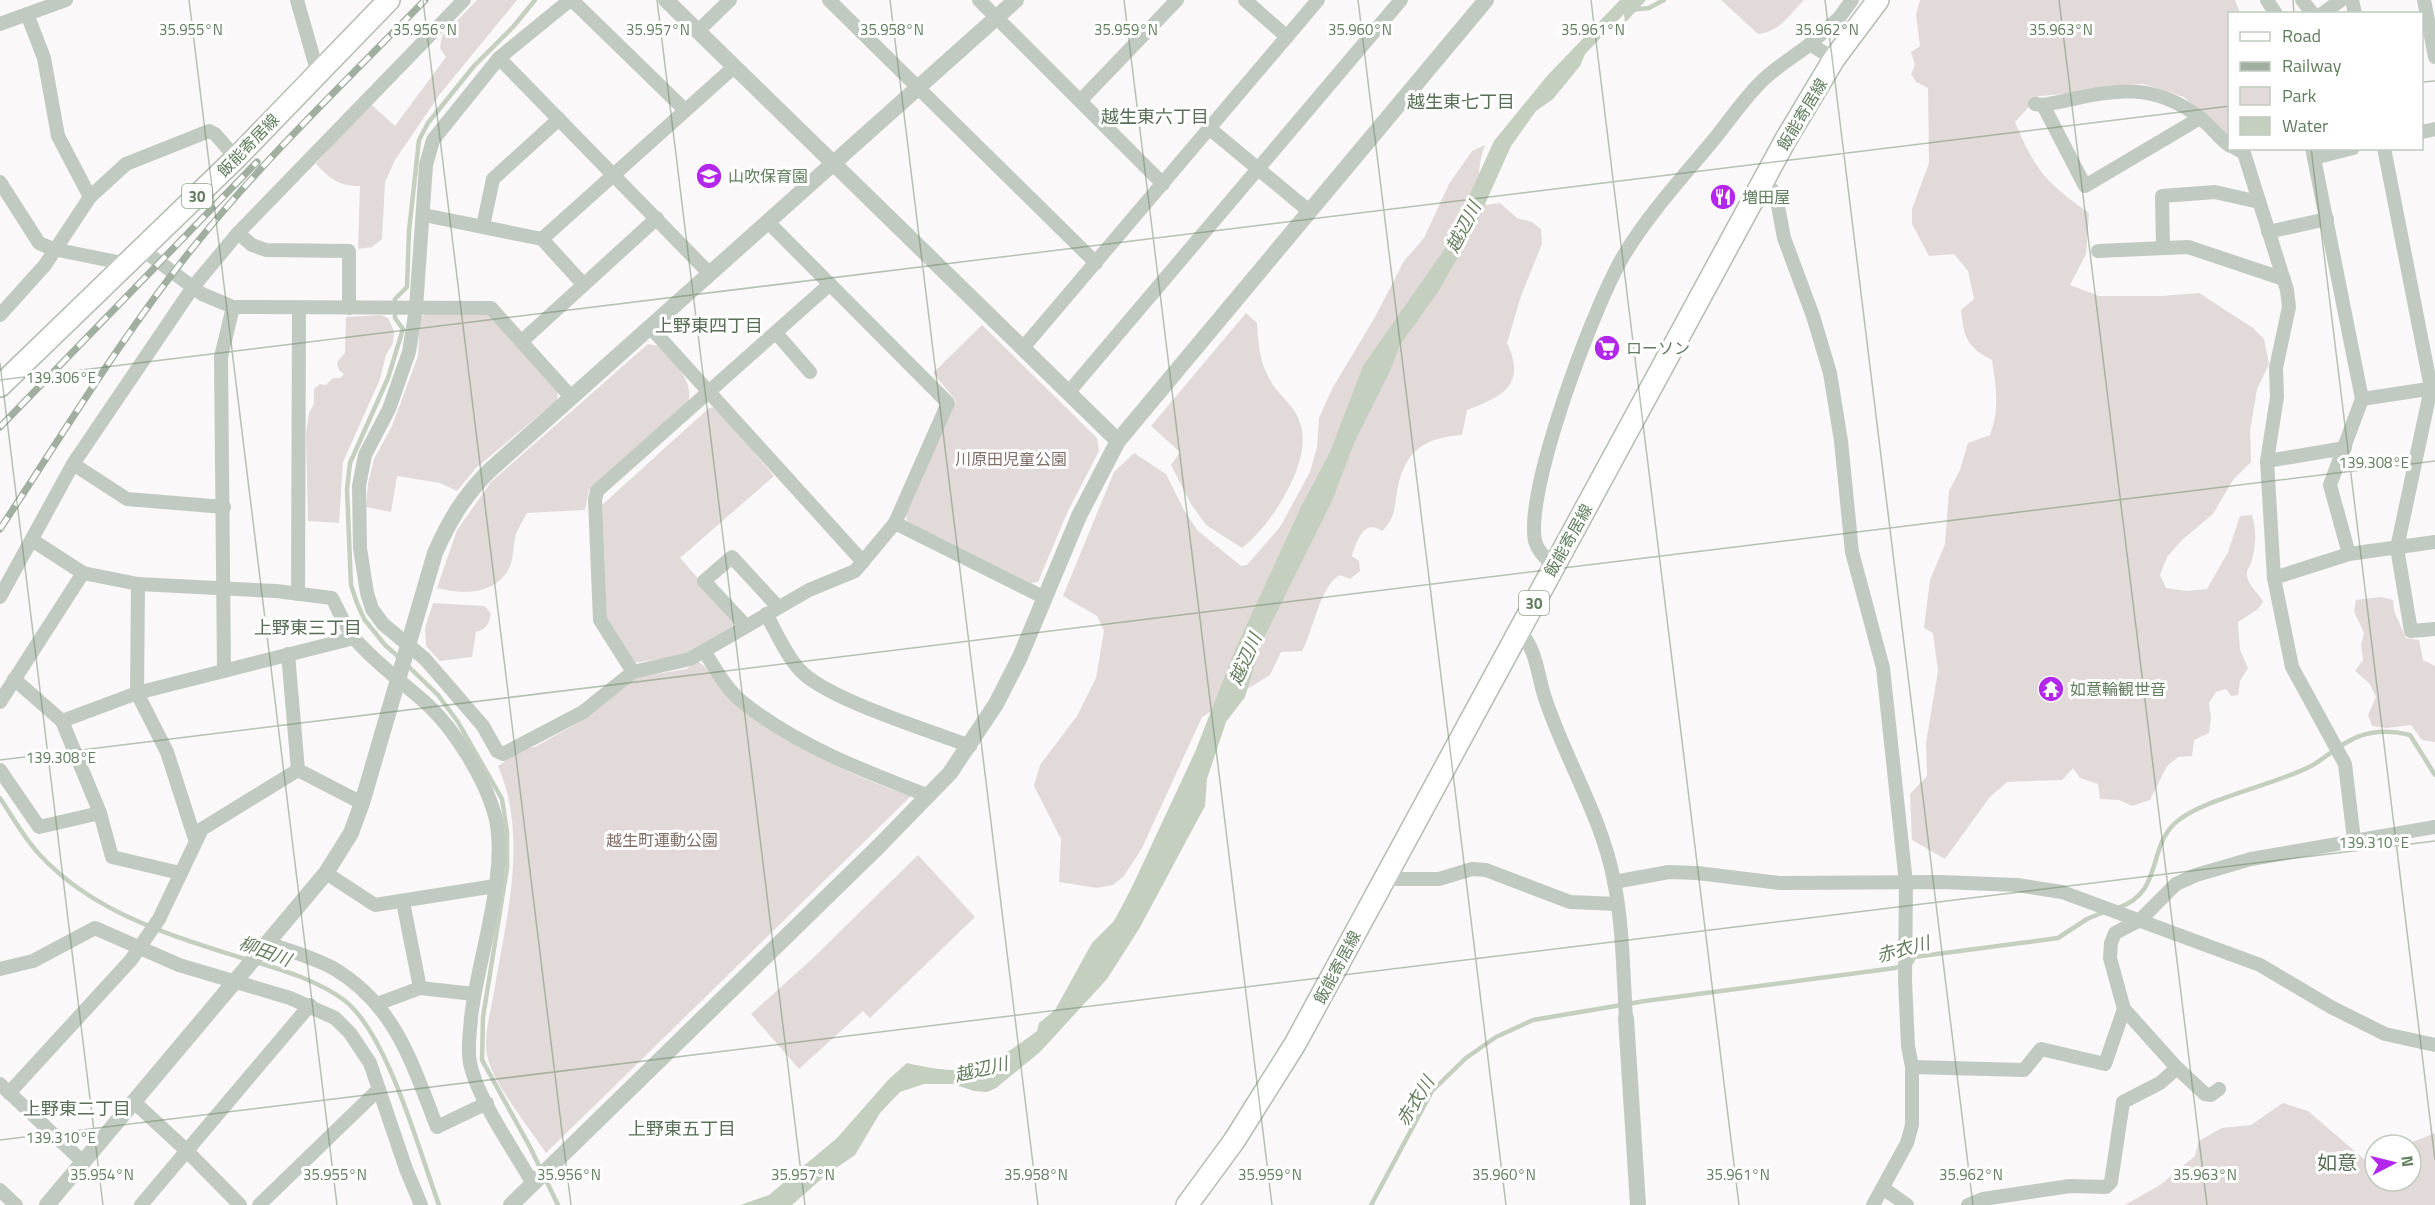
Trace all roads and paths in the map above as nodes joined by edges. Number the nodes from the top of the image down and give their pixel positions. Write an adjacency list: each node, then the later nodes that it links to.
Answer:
1 (66, 0): 22 (street)
2 (297, 0): 32 (street)
3 (389, 0): 32 (main road, 飯能寄居線 / 30)
4 (464, 0): 60 (street)
5 (666, 0): 25 (street)
6 (730, 0): 25 (street)
7 (829, 0): 33 (street)
8 (979, 0): 23 (street)
9 (1016, 0): 23 (street)
10 (1177, 0): 34 (street)
11 (1245, 0): 26 (street)
12 (1318, 0): 26 (street)
13 (1401, 0): 46 (street)
14 (1486, 0): 53 (street)
15 (1852, 0): 27 (street)
16 (1878, 0): 30 (main road, 飯能寄居線 / 30)
17 (2302, 0): 20 (street)
18 (2341, 0): 21 (street)
19 (2424, 0): 28 (street)
20 (2311, 12)
21 (2325, 12)
22 (27, 14): 24 (street); 51 (street)
23 (997, 17): 33 (street); 34 (street)
24 (0, 24)
25 (698, 31): 31 (street)
26 (1287, 37): 38 (street)
27 (1810, 44): 30 (street); 99 (street)
28 (2435, 57)
29 (499, 58): 35 (street); 36 (street); 54 (street)
30 (1834, 60): 48 (main road, 飯能寄居線 / 30)
31 (734, 67): 35 (street); 45 (street)
32 (318, 74): 44 (main road, 飯能寄居線 / 30)
33 (917, 86): 45 (street); 66 (street)
34 (1081, 100): 50 (street)
35 (684, 109): 47 (street)
36 (559, 118): 47 (street); 58 (street)
37 (2200, 118): 37 (street); 39 (street)
38 (1209, 128): 46 (street); 50 (street)
39 (2228, 145)
40 (2239, 150): 52 (street)
41 (2337, 150): 43 (street)
42 (2384, 150): 83 (street)
43 (2313, 153): 56 (street)
44 (236, 158): 51 (street); 65 (main road, 飯能寄居線 / 30)
45 (833, 163): 57 (street); 80 (street)
46 (1257, 169): 53 (street); 85 (street)
47 (615, 176): 55 (street); 61 (street)
48 (1764, 179): 99 (main road, 飯能寄居線 / 30); 135 (street)
49 (0, 182): 63 (street)
50 (1163, 184): 66 (street)
51 (90, 197): 63 (street)
52 (2259, 202): 59 (street); 62 (street)
53 (1309, 211): 88 (street)
54 (424, 215): 58 (street); 75 (street)
55 (657, 218): 67 (street); 69 (street)
56 (2326, 219): 59 (street); 87 (street)
57 (768, 222): 67 (street); 70 (street)
58 (483, 226): 61 (street)
59 (2268, 232): 68 (street)
60 (238, 233): 71 (street); 74 (street)
61 (542, 239): 69 (street)
62 (2163, 247): 64 (street); 68 (street)
63 (53, 249): 65 (street); 76 (street)
64 (2098, 251)
65 (135, 257): 71 (street); 82 (main road, 飯能寄居線 / 30)
66 (1096, 263): 80 (street)
67 (710, 274): 77 (street)
68 (2284, 279): 90 (street)
69 (582, 284): 79 (street)
70 (830, 284): 78 (street); 93 (street)
71 (193, 287): 72 (street); 91 (street)
72 (233, 307): 73 (street); 92 (street)
73 (299, 308): 74 (street); 104 (street)
74 (349, 308): 75 (street)
75 (410, 308): 79 (street); 112 (street)
76 (0, 315)
77 (651, 328): 84 (street); 86 (street)
78 (776, 333): 81 (street); 84 (street)
79 (522, 341): 86 (street)
80 (1022, 349): 85 (street)
81 (810, 372)
82 (0, 386)
83 (2433, 388): 87 (street); 96 (street)
84 (710, 392): 98 (street); 116 (street)
85 (1068, 393): 88 (street)
86 (572, 398): 112 (street)
87 (2362, 399): 89 (street)
88 (1118, 441): 106 (street)
89 (2345, 448): 90 (street); 97 (street)
90 (2267, 461): 101 (street)
91 (73, 464): 92 (street); 94 (street)
92 (224, 507): 103 (street)
93 (895, 523): 98 (street); 106 (street)
94 (32, 540): 100 (street); 105 (street)
95 (2435, 542): 96 (street)
96 (2397, 548): 97 (street); 109 (street)
97 (2349, 554): 101 (street)
98 (863, 562): 107 (street)
99 (1554, 566): 110 (main road, 飯能寄居線 / 30)
100 (83, 573): 102 (street); 118 (street)
101 (2274, 578): 130 (street)
102 (138, 584): 103 (street); 119 (street)
103 (224, 588): 104 (street); 115 (street)
104 (298, 594): 111 (street)
105 (0, 597)
106 (1045, 598): 122 (street)
107 (772, 610): 108 (street); 108 (street); 122 (street)
108 (746, 626): 113 (street)
109 (2435, 629)
110 (1519, 631): 133 (main road, 飯能寄居線 / 30); 134 (street)
111 (354, 638): 114 (street); 117 (street)
112 (408, 650): 116 (street); 117 (street)
113 (704, 651): 116 (street); 125 (street)
114 (288, 654): 115 (street); 124 (street)
115 (224, 671): 119 (street)
116 (633, 672)
117 (400, 676): 126 (street); 136 (street)
118 (14, 679): 120 (street); 121 (street)
119 (137, 693): 121 (street); 129 (street)
120 (0, 702)
121 (62, 721): 127 (street)
122 (970, 746): 125 (street)
123 (0, 770): 127 (street)
124 (298, 770): 126 (street); 129 (street)
125 (929, 796): 160 (street)
126 (362, 803): 132 (street)
127 (100, 813): 131 (street)
128 (2435, 827): 130 (street)
129 (195, 839): 131 (street)
130 (2354, 840): 139 (street)
131 (180, 873): 140 (street)
132 (326, 873): 137 (street); 141 (street)
133 (1385, 879): 138 (street); 170 (main road, 飯能寄居線 / 30)
134 (1614, 882): 135 (street); 138 (street)
135 (1906, 883): 139 (street); 151 (street)
136 (495, 886): 137 (street); 145 (street)
137 (403, 902): 144 (street)
138 (1617, 904): 149 (street)
139 (2140, 920): 148 (street); 150 (street)
140 (140, 948): 142 (street); 143 (street); 153 (street)
141 (264, 948): 143 (street); 146 (street)
142 (0, 969)
143 (238, 977): 147 (street); 156 (street)
144 (420, 988): 145 (street); 146 (street)
145 (474, 994): 157 (street)
146 (377, 1004): 157 (street)
147 (310, 1005): 154 (street); 158 (street)
148 (2124, 1009): 151 (street); 152 (street)
149 (1626, 1018): 171 (street)
150 (2435, 1045)
151 (1912, 1067): 161 (street)
152 (2177, 1068): 155 (street); 174 (street)
153 (5, 1089): 159 (street)
154 (380, 1089): 167 (street); 168 (street)
155 (2219, 1089)
156 (134, 1102): 158 (street); 159 (street)
157 (487, 1103): 160 (street)
158 (186, 1150): 165 (street); 166 (street)
159 (83, 1162): 164 (street)
160 (534, 1182): 169 (street)
161 (1884, 1189): 172 (street); 173 (street)
162 (0, 1190): 163 (street)
163 (16, 1205)
164 (47, 1205)
165 (141, 1205)
166 (240, 1205)
167 (259, 1205)
168 (421, 1205)
169 (511, 1205)
170 (1187, 1205)
171 (1638, 1205)
172 (1873, 1205)
173 (1907, 1205)
174 (1968, 1205)

